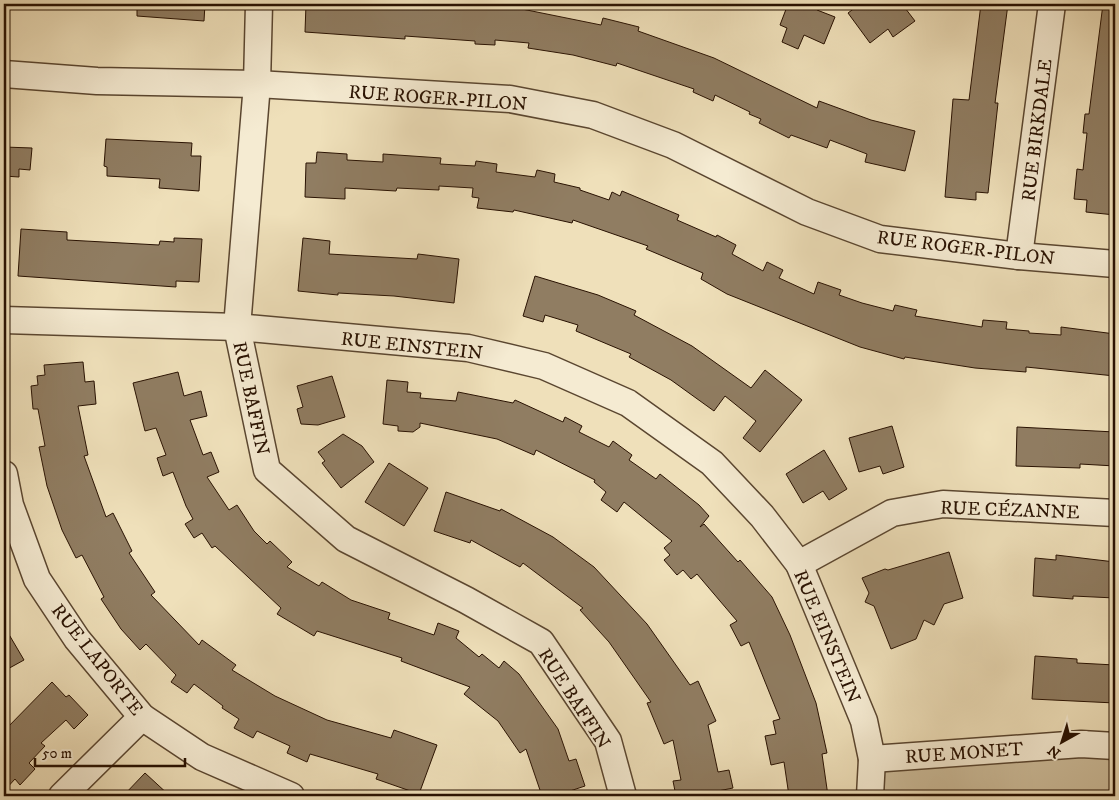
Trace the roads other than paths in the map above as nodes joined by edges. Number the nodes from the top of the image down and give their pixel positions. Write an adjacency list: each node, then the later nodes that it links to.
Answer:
1 (260, 4): 4 (street, RUE BAFFIN)
2 (1052, 4): 5 (street, RUE BIRKDALE)
3 (4, 74): 4 (street, RUE ROGER-PILON)
4 (257, 84): 5 (street, RUE ROGER-PILON); 8 (street, RUE BAFFIN)
5 (1020, 256): 6 (street, RUE ROGER-PILON)
6 (1115, 264)
7 (4, 320): 8 (street, RUE EINSTEIN)
8 (238, 327): 11 (street, RUE EINSTEIN); 17 (street, RUE BAFFIN)
9 (4, 474): 12 (street, RUE LAPORTE)
10 (1115, 513): 11 (street, RUE CÉZANNE)
11 (799, 564): 14 (street, RUE EINSTEIN)
12 (142, 717): 15 (street); 16 (street, RUE LAPORTE)
13 (1115, 746): 14 (street, RUE MONET)
14 (872, 759): 18 (street, RUE EINSTEIN)
15 (62, 796)
16 (291, 796)
17 (623, 796)
18 (870, 796)

